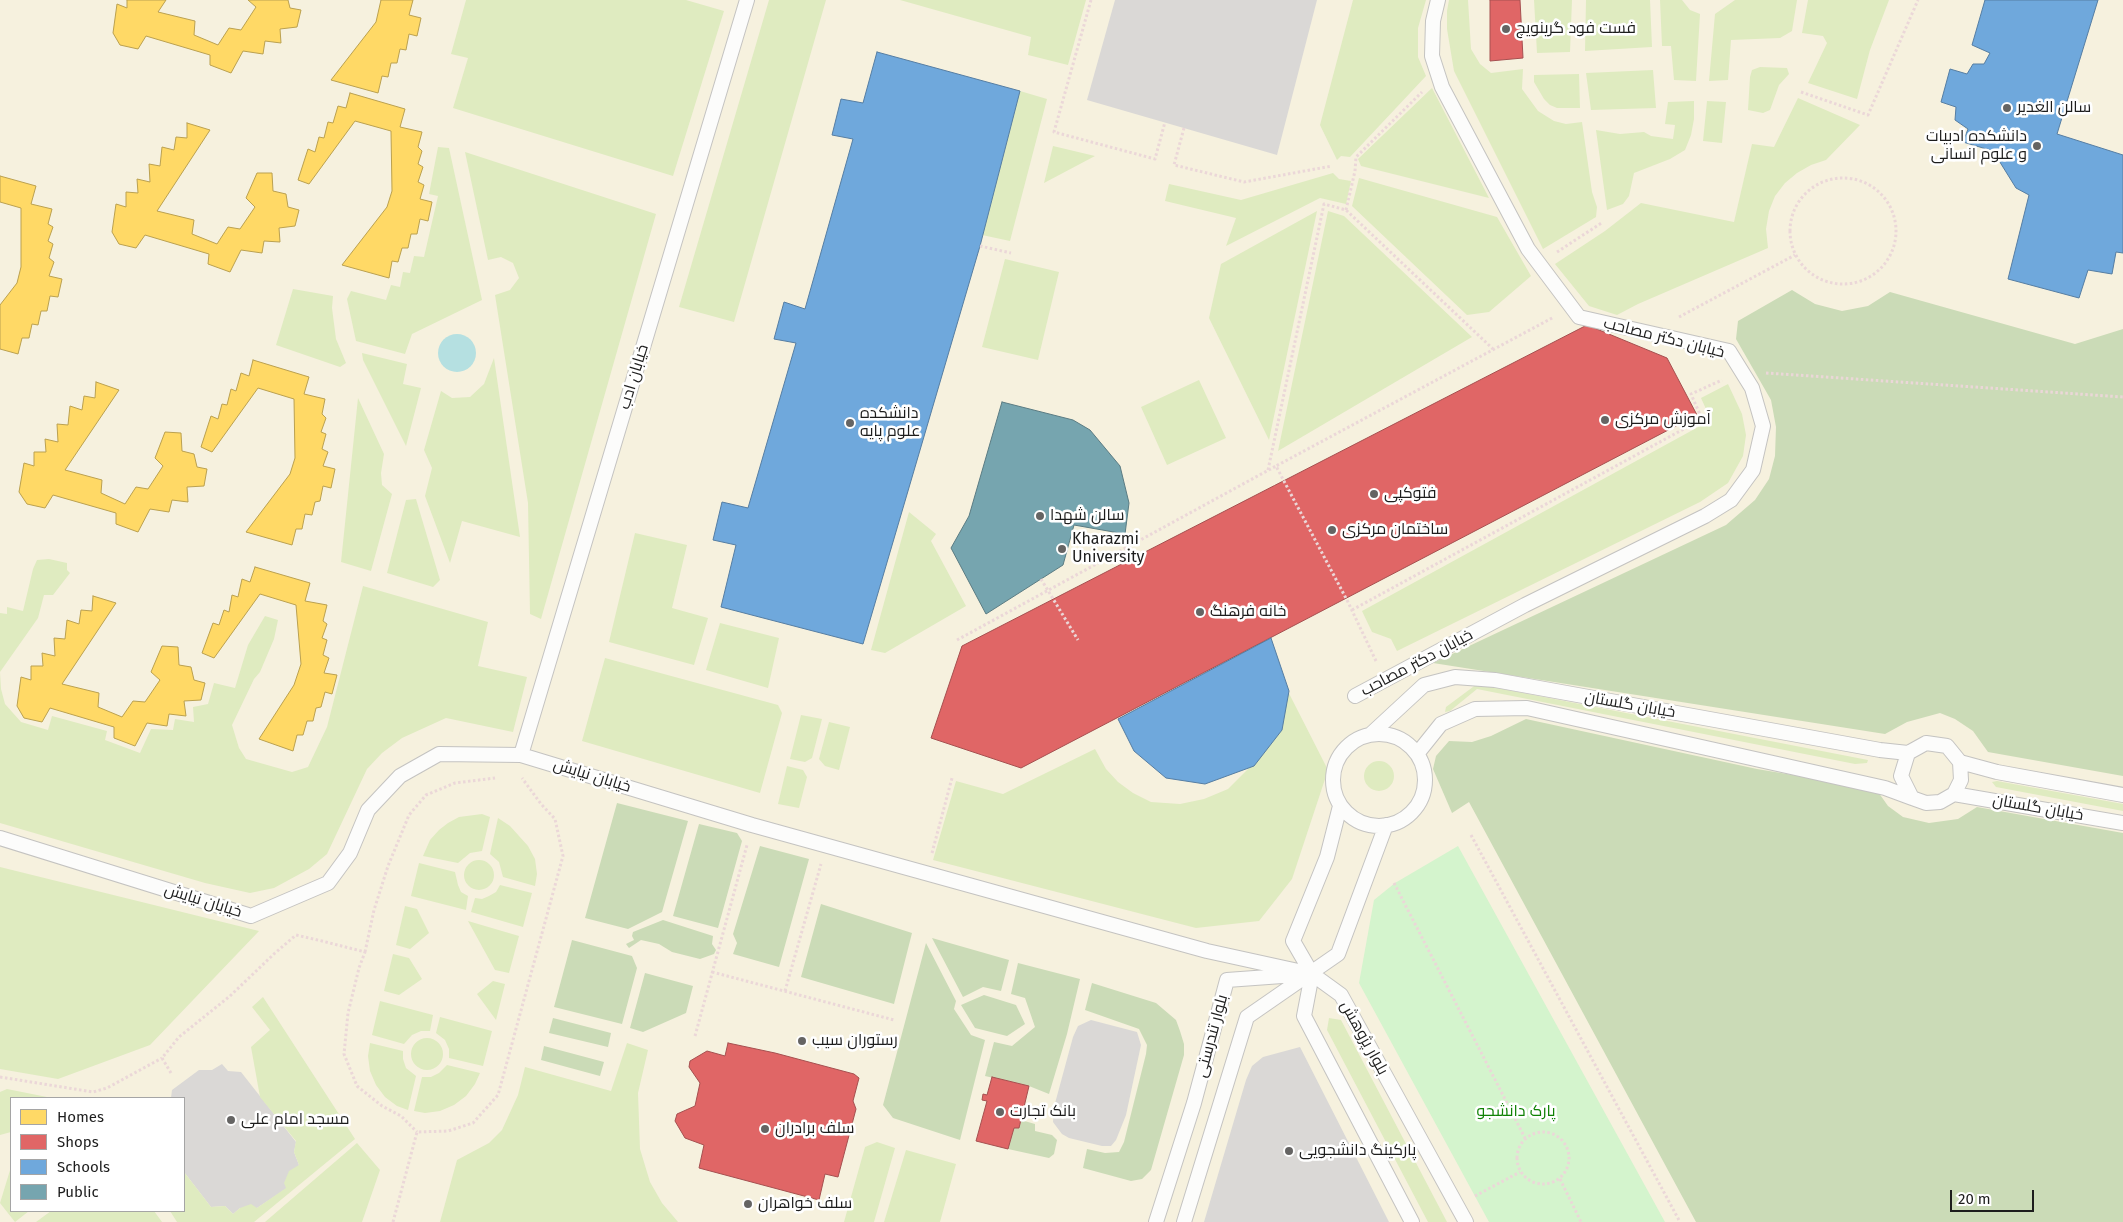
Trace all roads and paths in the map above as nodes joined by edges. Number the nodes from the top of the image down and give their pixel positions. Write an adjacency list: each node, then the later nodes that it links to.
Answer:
1 (748, 0): 30 (lane, خیابان ادب)
2 (1092, 0): 7 (path)
3 (1438, 0): 5 (lane, خیابان دکتر مصاحب)
4 (1918, 0): 6 (path)
5 (1438, 76): 10 (path); 16 (lane, خیابان دکتر مصاحب)
6 (1801, 92)
7 (1165, 122)
8 (1184, 128): 9 (path)
9 (1332, 166)
10 (1346, 210): 18 (path); 22 (path)
11 (1603, 222): 14 (path)
12 (980, 246): 13 (path)
13 (1011, 253)
14 (1551, 255)
15 (1795, 255): 15 (path); 17 (path)
16 (1572, 307): 17 (lane, خیابان دکتر مصاحب); 18 (path)
17 (1649, 333): 19 (lane, خیابان دکتر مصاحب)
18 (1493, 349): 21 (path)
19 (1741, 371): 20 (path); 21 (path); 26 (lane, خیابان دکتر مصاحب)
20 (2123, 397)
21 (1276, 466): 22 (path)
22 (1268, 470): 24 (path)
23 (1041, 579): 25 (path, bridge)
24 (957, 640)
25 (1078, 640)
26 (1355, 696)
27 (1371, 734): 28 (lane, خیابان گلستان); 29 (lane); 36 (lane)
28 (1908, 753): 31 (lane); 35 (lane)
29 (1417, 754): 35 (lane, خیابان گلستان); 39 (lane)
30 (521, 755): 38 (lane, خیابان نیایش); 41 (lane, خیابان نیایش); 45 (path); 54 (path)
31 (1960, 762): 33 (lane); 34 (lane, خیابان گلستان)
32 (952, 778): 43 (path)
33 (1954, 794): 35 (lane); 37 (lane, خیابان گلستان)
34 (2123, 795)
35 (1912, 798)
36 (1340, 806): 39 (lane); 47 (lane)
37 (2123, 823)
38 (752, 825): 42 (lane, خیابان نیایش); 46 (path)
39 (1386, 825): 47 (lane)
40 (1471, 835): 65 (path)
41 (0, 838)
42 (826, 845): 43 (lane, خیابان نیایش); 48 (path)
43 (926, 873): 47 (lane, خیابان نیایش)
44 (1394, 883): 55 (path)
45 (365, 952): 51 (path); 54 (path)
46 (712, 972): 48 (path); 50 (path)
47 (1312, 974): 60 (lane, بلوار تندرستی); 61 (lane, بلوار تندرستی); 62 (lane); 63 (lane, بلوار پژوهش)
48 (785, 991): 49 (path)
49 (894, 1020)
50 (695, 1036)
51 (162, 1058): 52 (path); 53 (path)
52 (171, 1073)
53 (0, 1077)
54 (417, 1132): 59 (path)
55 (1526, 1138): 56 (path); 57 (path)
56 (1520, 1172): 57 (path); 58 (path)
57 (1560, 1179): 64 (path)
58 (1474, 1196)
59 (393, 1222)
60 (1156, 1222)
61 (1184, 1222)
62 (1412, 1222)
63 (1466, 1222)
64 (1581, 1222)
65 (1680, 1222)

